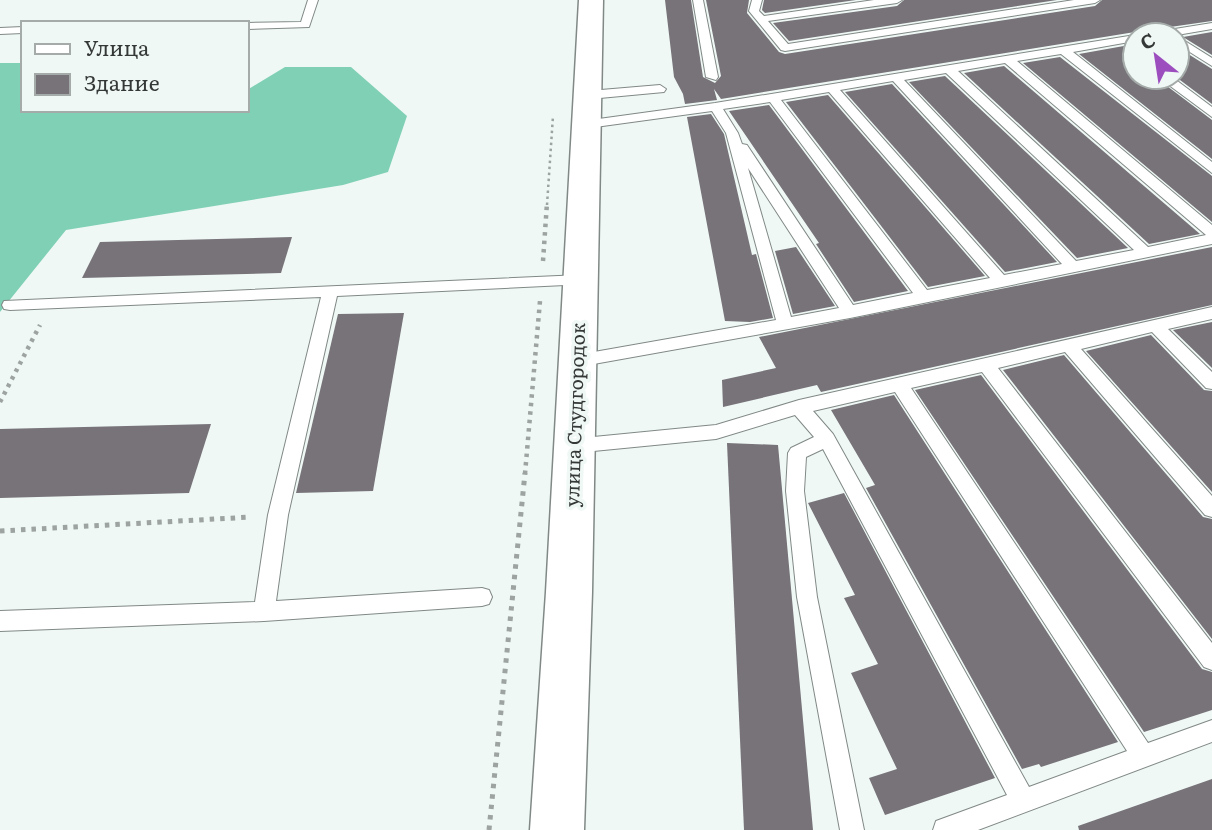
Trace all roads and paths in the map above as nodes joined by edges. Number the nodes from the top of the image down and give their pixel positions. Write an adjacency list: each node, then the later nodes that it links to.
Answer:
1 (313, 0): 8 (lane)
2 (591, 0): 27 (street, улица Студгородок)
3 (698, 0): 19 (lane)
4 (757, 0): 7 (lane)
5 (897, 0): 7 (lane)
6 (1095, 0): 7 (lane)
7 (761, 19)
8 (248, 26)
9 (1212, 26): 11 (lane)
10 (21, 30): 12 (lane)
11 (1191, 30)
12 (0, 31)
13 (1121, 45): 14 (lane)
14 (1064, 50): 16 (lane); 30 (lane)
15 (1191, 50): 17 (lane)
16 (1008, 59): 18 (lane); 31 (lane)
17 (1212, 63)
18 (949, 69): 20 (lane); 33 (lane)
19 (712, 77)
20 (895, 77): 21 (lane); 34 (lane)
21 (832, 88): 24 (lane); 37 (lane)
22 (660, 89): 27 (lane)
23 (1183, 91): 28 (lane)
24 (773, 97): 26 (lane); 39 (lane)
25 (554, 107): 36 (path)
26 (715, 107): 27 (lane); 29 (lane)
27 (588, 109): 35 (street, улица Студгородок)
28 (1212, 113)
29 (732, 132): 42 (lane); 44 (lane)
30 (1212, 169)
31 (1212, 233)
32 (1212, 239): 33 (lane)
33 (1145, 253): 34 (lane)
34 (1073, 267): 37 (lane)
35 (581, 279): 36 (lane); 47 (street, улица Студгородок)
36 (542, 281): 38 (lane); 65 (path)
37 (1001, 281): 39 (lane)
38 (330, 291): 40 (lane); 56 (lane)
39 (924, 297): 42 (lane)
40 (51, 303): 41 (lane); 51 (path)
41 (10, 305)
42 (849, 312): 44 (lane)
43 (1212, 313): 45 (lane)
44 (785, 324): 47 (lane)
45 (1156, 326): 46 (lane); 49 (lane)
46 (1070, 346): 48 (lane); 55 (lane)
47 (577, 361): 54 (street, улица Студгородок)
48 (986, 365): 50 (lane); 61 (lane)
49 (1212, 383)
50 (900, 385): 52 (lane); 63 (lane)
51 (0, 402)
52 (799, 407): 53 (lane); 54 (lane)
53 (827, 439): 64 (lane); 67 (lane)
54 (573, 446): 66 (street, улица Студгородок)
55 (1212, 509)
56 (278, 515): 57 (path); 59 (lane)
57 (0, 531)
58 (482, 597): 59 (lane)
59 (264, 611): 60 (lane)
60 (0, 621)
61 (1212, 660)
62 (1212, 731): 63 (lane)
63 (1144, 757): 64 (lane)
64 (1023, 800): 68 (lane)
65 (489, 830)
66 (556, 830)
67 (852, 830)
68 (945, 830)

